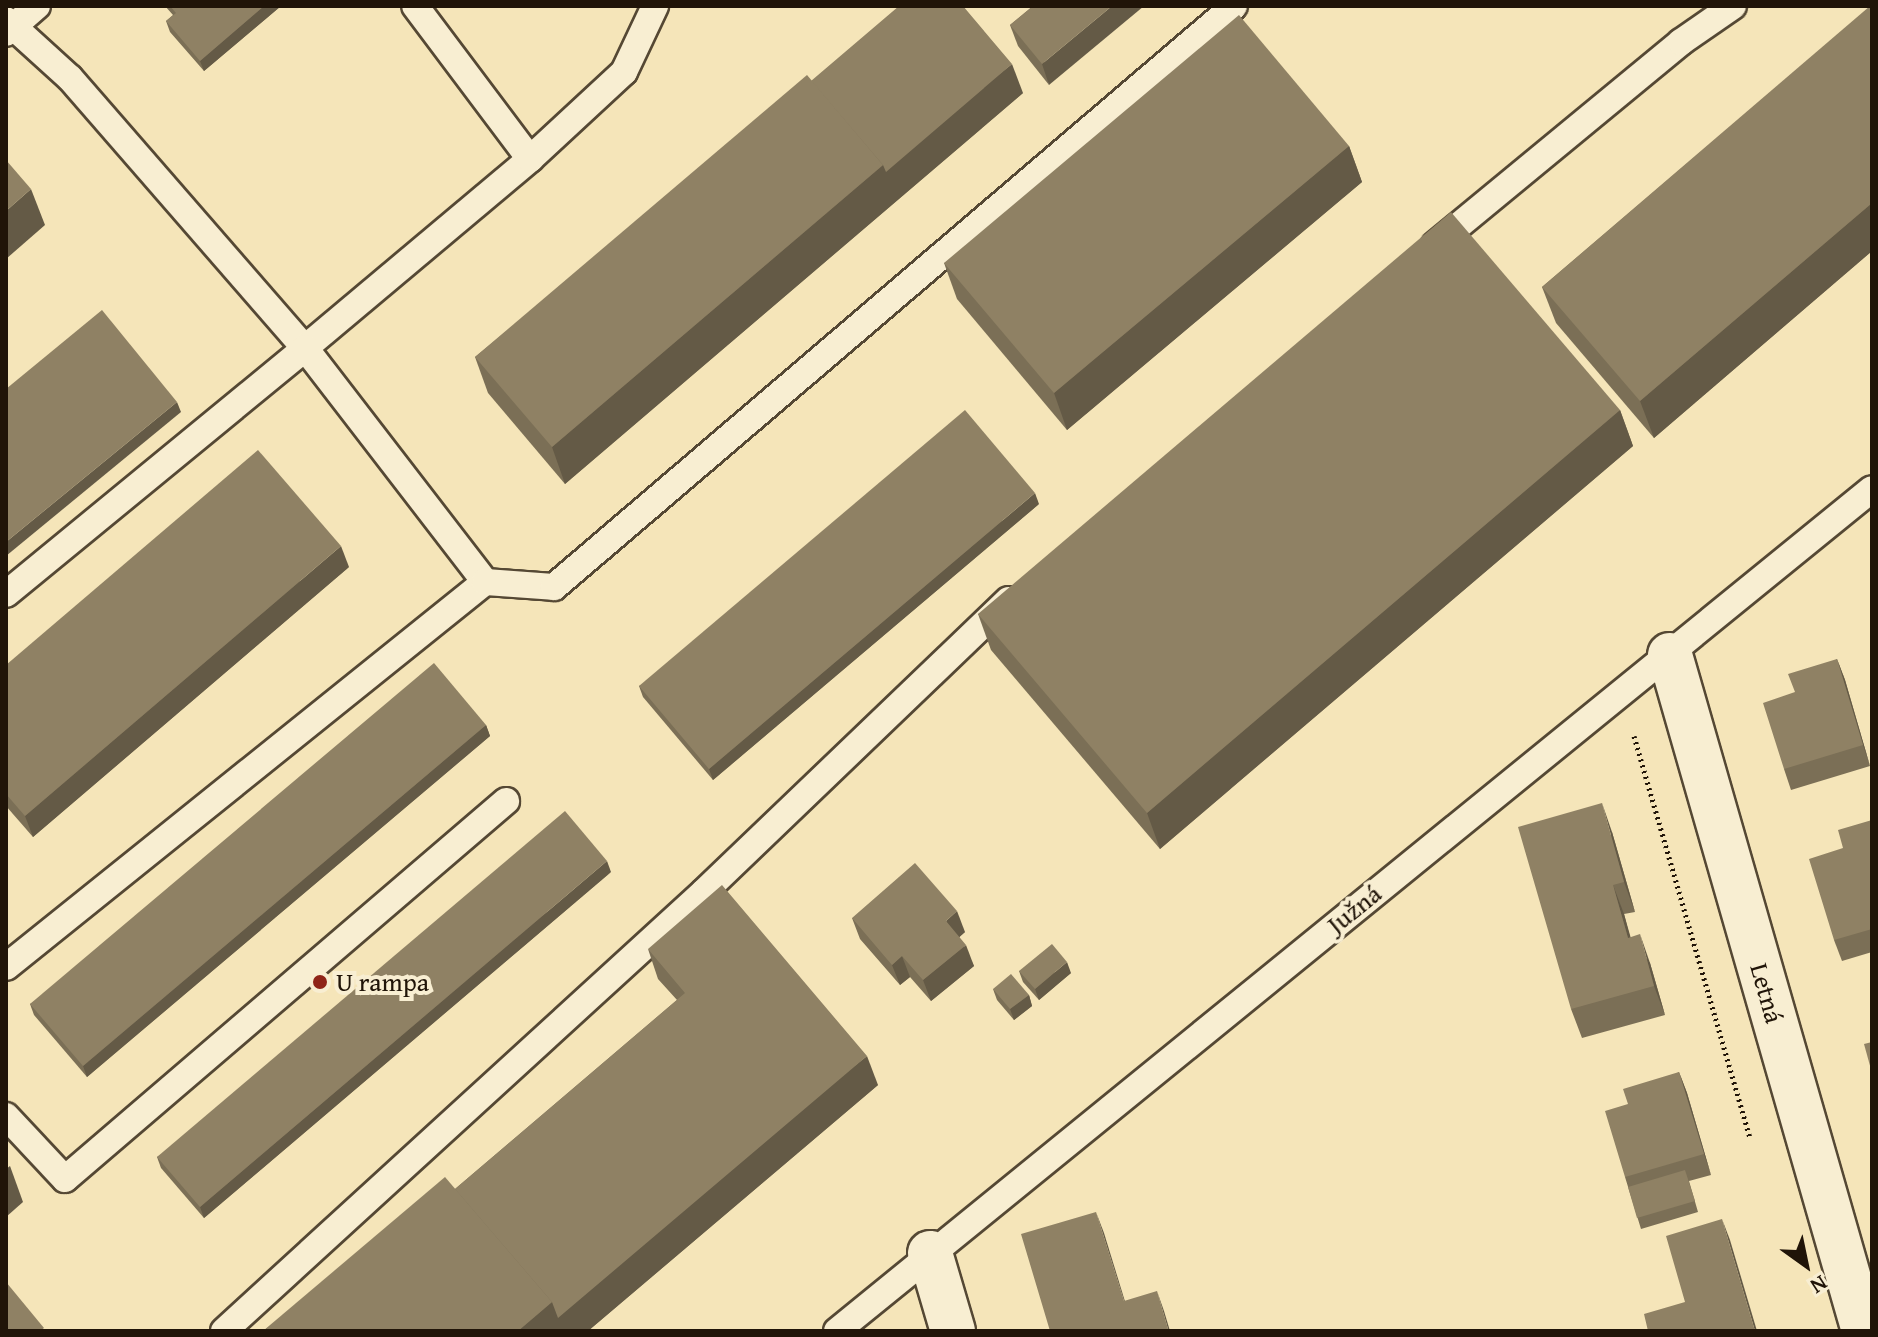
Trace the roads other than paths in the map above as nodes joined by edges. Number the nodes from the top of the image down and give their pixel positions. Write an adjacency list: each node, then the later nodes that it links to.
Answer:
1 (37, 6): 6 (lane)
2 (415, 6): 7 (lane)
3 (655, 6): 7 (lane)
4 (1234, 6): 12 (lane)
5 (1733, 6): 8 (lane)
6 (8, 27): 9 (lane)
7 (530, 159): 9 (lane)
8 (1412, 264)
9 (305, 348): 12 (lane); 13 (lane)
10 (1872, 489): 14 (lane, Južná)
11 (1033, 576): 19 (lane)
12 (485, 582): 16 (lane)
13 (6, 594)
14 (1670, 655): 18 (lane, Južná); 22 (street, Letná)
15 (506, 801): 17 (lane)
16 (6, 967)
17 (6, 1116)
18 (930, 1253): 20 (lane, Južná); 21 (street)
19 (224, 1331)
20 (837, 1331)
21 (953, 1331)
22 (1864, 1331)

